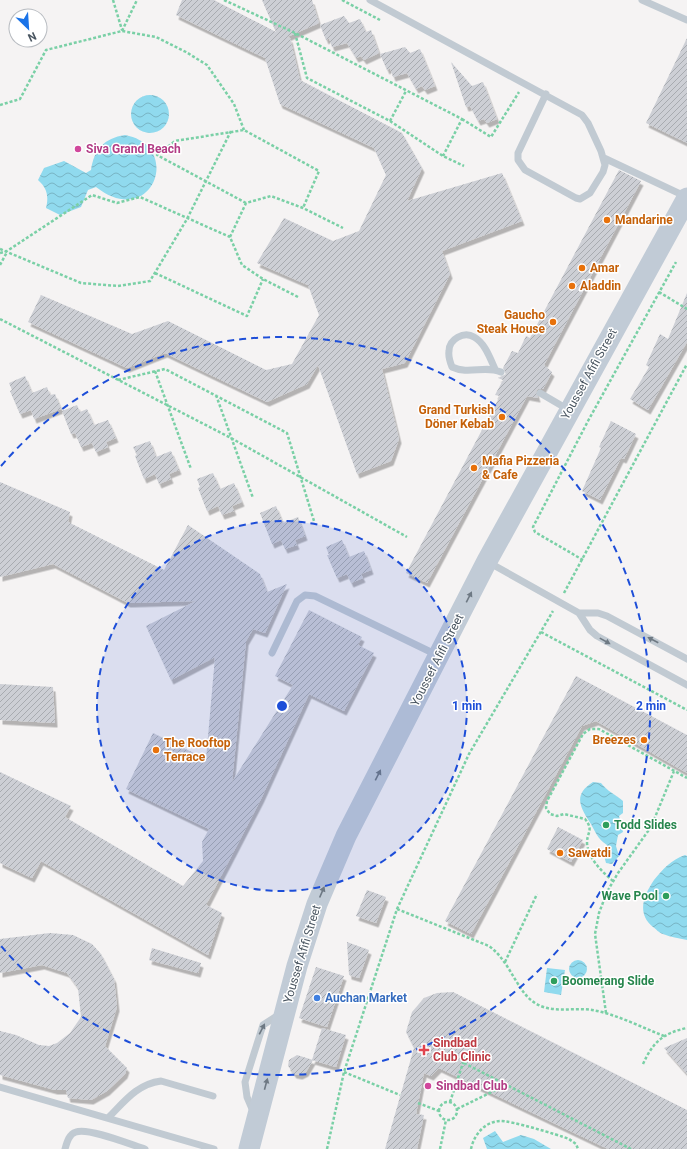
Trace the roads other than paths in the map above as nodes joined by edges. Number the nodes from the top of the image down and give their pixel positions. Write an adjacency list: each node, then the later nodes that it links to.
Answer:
1 (370, 0): 4 (lane)
2 (642, 0): 3 (lane)
3 (687, 20)
4 (546, 94): 5 (lane); 5 (lane)
5 (604, 158): 6 (lane)
6 (685, 206): 9 (street, Youssef Afifi Street)
7 (498, 370): 7 (lane)
8 (540, 393): 9 (lane)
9 (569, 410): 10 (street, Youssef Afifi Street)
10 (487, 561): 11 (lane); 13 (street, Youssef Afifi Street, one-way to 10)
11 (579, 613): 14 (lane, one-way to 11); 15 (lane, one-way to 15)
12 (272, 653): 13 (lane)
13 (439, 656): 22 (street, Youssef Afifi Street, one-way to 13)
14 (687, 659)
15 (687, 685)
16 (0, 1087): 18 (lane)
17 (213, 1096): 18 (lane)
18 (108, 1118): 21 (lane)
19 (65, 1149): 20 (lane)
20 (145, 1149)
21 (214, 1149)
22 (249, 1149)

